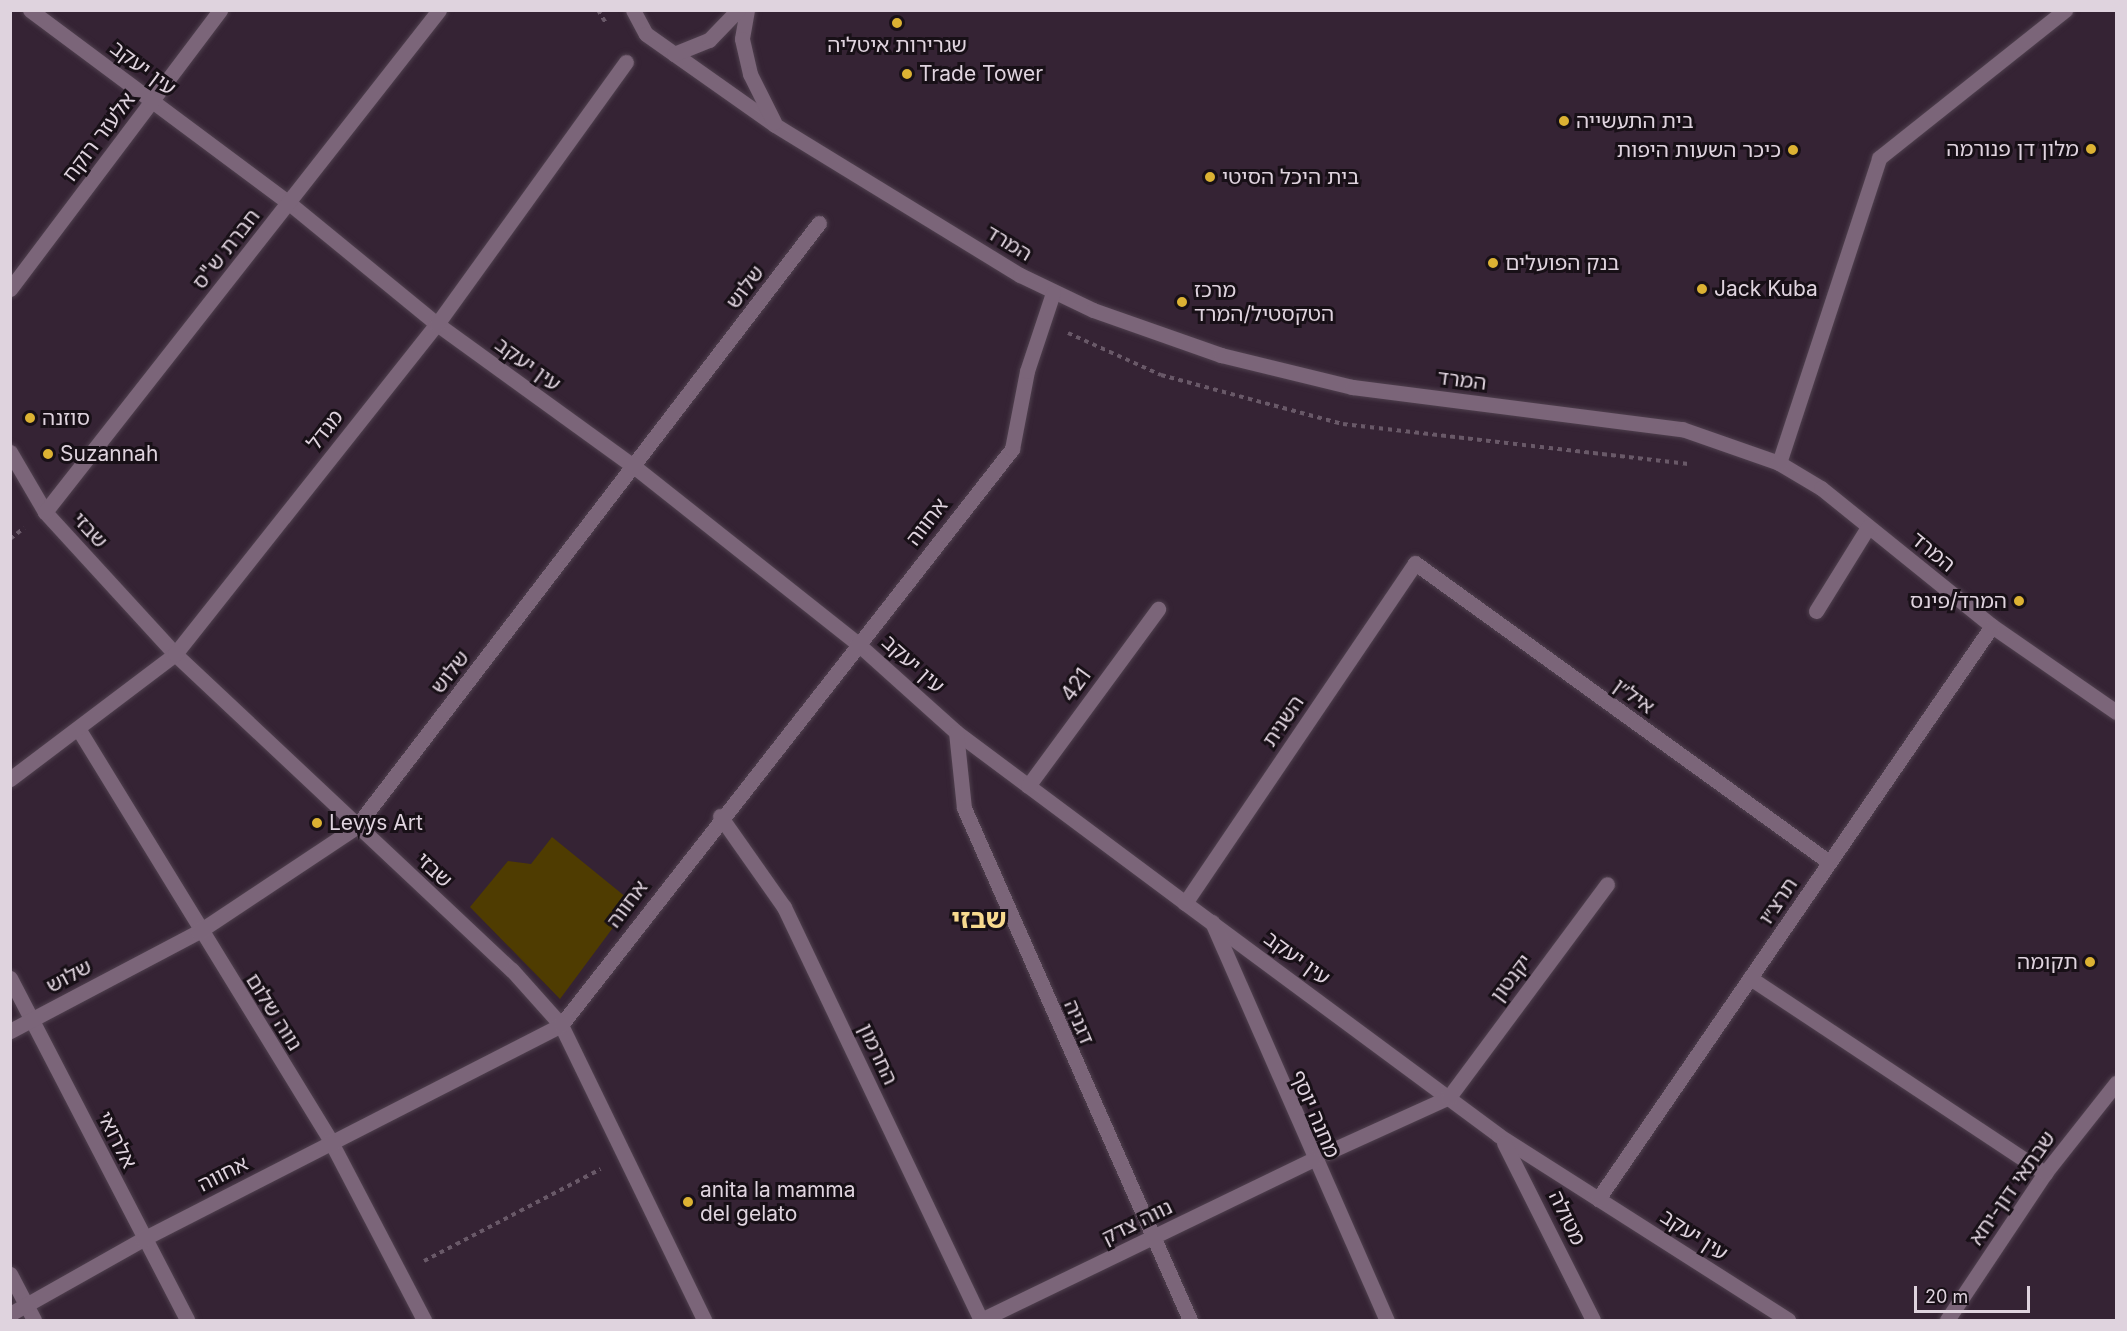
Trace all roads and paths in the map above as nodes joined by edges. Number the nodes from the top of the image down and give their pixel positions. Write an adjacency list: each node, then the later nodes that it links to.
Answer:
1 (30, 10): 10 (street, עין יעקב)
2 (220, 10): 10 (street, אלעזר רוקח)
3 (439, 10): 12 (street, חברת ש"ס)
4 (633, 10): 8 (street, המרד)
5 (738, 10): 8 (street)
6 (747, 10): 11 (street)
7 (2065, 10): 18 (street)
8 (674, 54): 11 (street, המרד)
9 (626, 62): 16 (street, מגדל)
10 (153, 102): 12 (street, עין יעקב); 14 (street, אלעזר רוקח)
11 (775, 125): 15 (street, המרד)
12 (290, 203): 16 (street, עין יעקב); 20 (street, חברת ש"ס)
13 (819, 223): 19 (street, שלוש)
14 (10, 289)
15 (1053, 293): 18 (street, המרד); 26 (street, אחווה)
16 (437, 324): 19 (street, עין יעקב); 27 (street, מגדל)
17 (10, 452): 20 (street, שבזי)
18 (1779, 463): 21 (street, המרד)
19 (636, 468): 26 (street, עין יעקב); 34 (street, שלוש)
20 (45, 513): 27 (street, שבזי)
21 (1868, 527): 24 (street); 25 (street, המרד)
22 (1415, 563): 35 (street, איל״ן); 37 (street, השנית)
23 (1158, 609): 32 (street, 421)
24 (1816, 611)
25 (1992, 626): 28 (street, המרד); 35 (street, תרצ״ו)
26 (858, 644): 30 (street, עין יעקב); 33 (street, אחווה)
27 (175, 654): 29 (street, מגדל); 34 (street, שבזי)
28 (2116, 712)
29 (79, 730): 31 (street, מגדל); 39 (street, נווה שלום)
30 (956, 732): 32 (street, עין יעקב); 55 (street, דגניה)
31 (10, 779)
32 (1029, 786): 37 (street, עין יעקב)
33 (720, 816): 43 (street, אחווה); 64 (street, החרמון)
34 (356, 827): 39 (street, שלוש); 43 (street, שבזי)
35 (1829, 862): 41 (street, תרצ״ו)
36 (1607, 884): 46 (street, יקנטון)
37 (1185, 903): 38 (street, עין יעקב)
38 (1211, 921): 46 (street, עין יעקב); 51 (street, מחנה יוסף)
39 (198, 932): 42 (street, שלוש); 48 (street, נווה שלום)
40 (10, 978): 42 (street, אלרואי)
41 (1750, 978): 52 (street); 53 (street, תרצ״ו)
42 (33, 1019): 44 (street, שלוש); 54 (street, אלרואי)
43 (561, 1025): 48 (street, אחווה); 50 (street, שבזי)
44 (10, 1031)
45 (2116, 1083): 52 (street, שבתאי דון-יחא)
46 (1449, 1097): 47 (street, עין יעקב); 49 (street)
47 (1498, 1135): 53 (street, עין יעקב); 67 (street, מטולה)
48 (331, 1142): 54 (street, אחווה); 57 (street, נווה שלום)
49 (1328, 1152)
50 (626, 1156): 57 (path); 63 (street, שבזי)
51 (1312, 1160): 55 (street, נווה צדק); 66 (street, מחנה יוסף)
52 (2045, 1173): 69 (street, שבתאי דון-יחא)
53 (1598, 1199): 68 (street, עין יעקב)
54 (143, 1239): 58 (street, אחווה); 61 (street, אלרואי)
55 (1149, 1239): 64 (street, נווה צדק); 65 (street, דגניה)
56 (10, 1274): 58 (street)
57 (400, 1274): 62 (street, נווה שלום)
58 (26, 1306): 59 (street, אחווה); 60 (street)
59 (10, 1314)
60 (34, 1320)
61 (187, 1320)
62 (424, 1320)
63 (704, 1320)
64 (981, 1320)
65 (1190, 1320)
66 (1386, 1320)
67 (1593, 1320)
68 (1788, 1320)
69 (1947, 1320)

